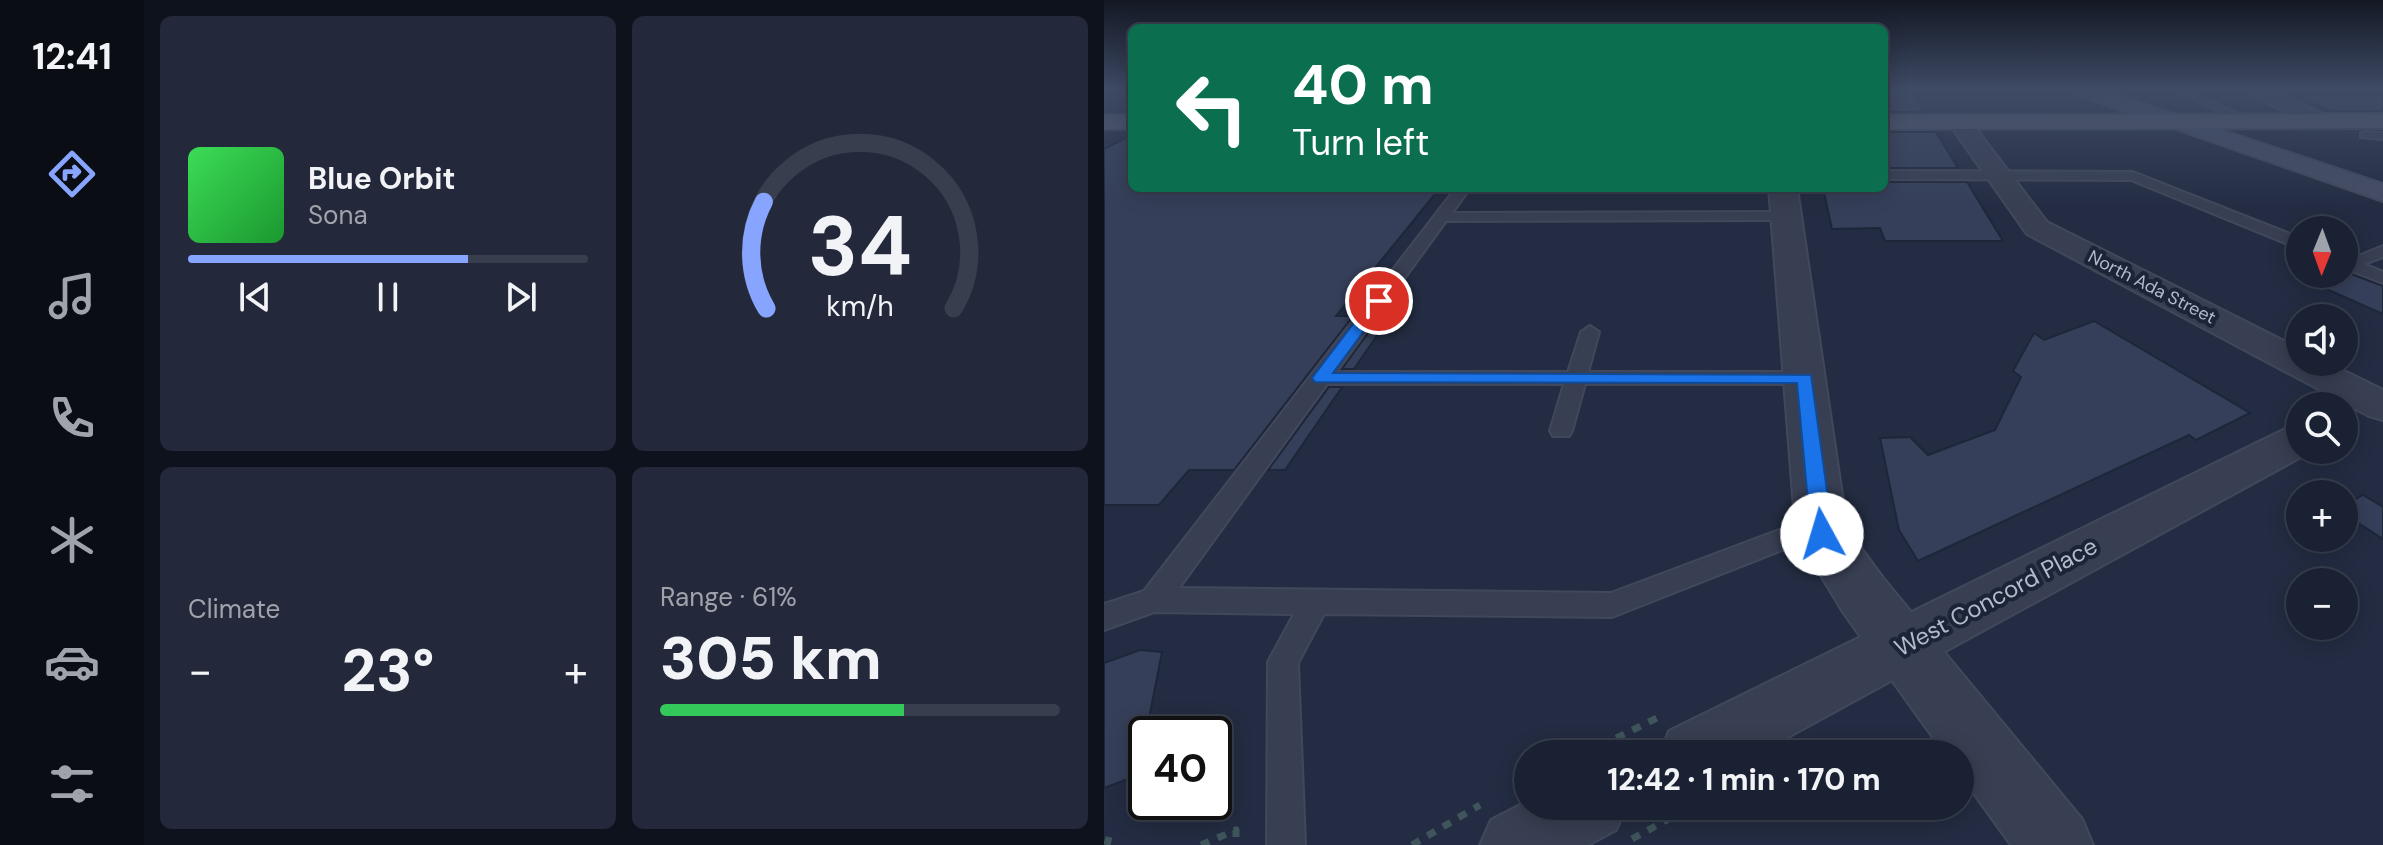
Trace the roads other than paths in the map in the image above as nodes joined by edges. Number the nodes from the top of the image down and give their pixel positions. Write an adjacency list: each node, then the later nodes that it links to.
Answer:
1 (1964, 129): 4 (street, North Ada Street)
2 (2193, 129): 6 (main road)
3 (1888, 175): 4 (lane)
4 (1998, 175): 9 (lane); 18 (street, North Ada Street)
5 (1460, 192): 8 (lane)
6 (2383, 193)
7 (1785, 202): 8 (lane); 17 (street)
8 (1441, 217): 15 (lane)
9 (2286, 238)
10 (2383, 251): 11 (lane)
11 (2362, 260)
12 (2358, 268): 13 (lane)
13 (2383, 278)
14 (1590, 332): 16 (lane)
15 (1321, 378): 16 (lane); 22 (lane)
16 (1576, 378): 17 (lane); 19 (lane)
17 (1805, 378): 21 (street)
18 (2371, 406)
19 (1561, 431)
20 (2286, 446): 25 (street, West Concord Place)
21 (1822, 534): 23 (lane); 25 (street)
22 (1154, 600): 23 (lane); 24 (lane)
23 (1315, 603): 27 (lane)
24 (1104, 617)
25 (1903, 646): 26 (street, West Concord Place); 28 (street)
26 (1719, 740)
27 (1286, 845)
28 (2056, 845)

